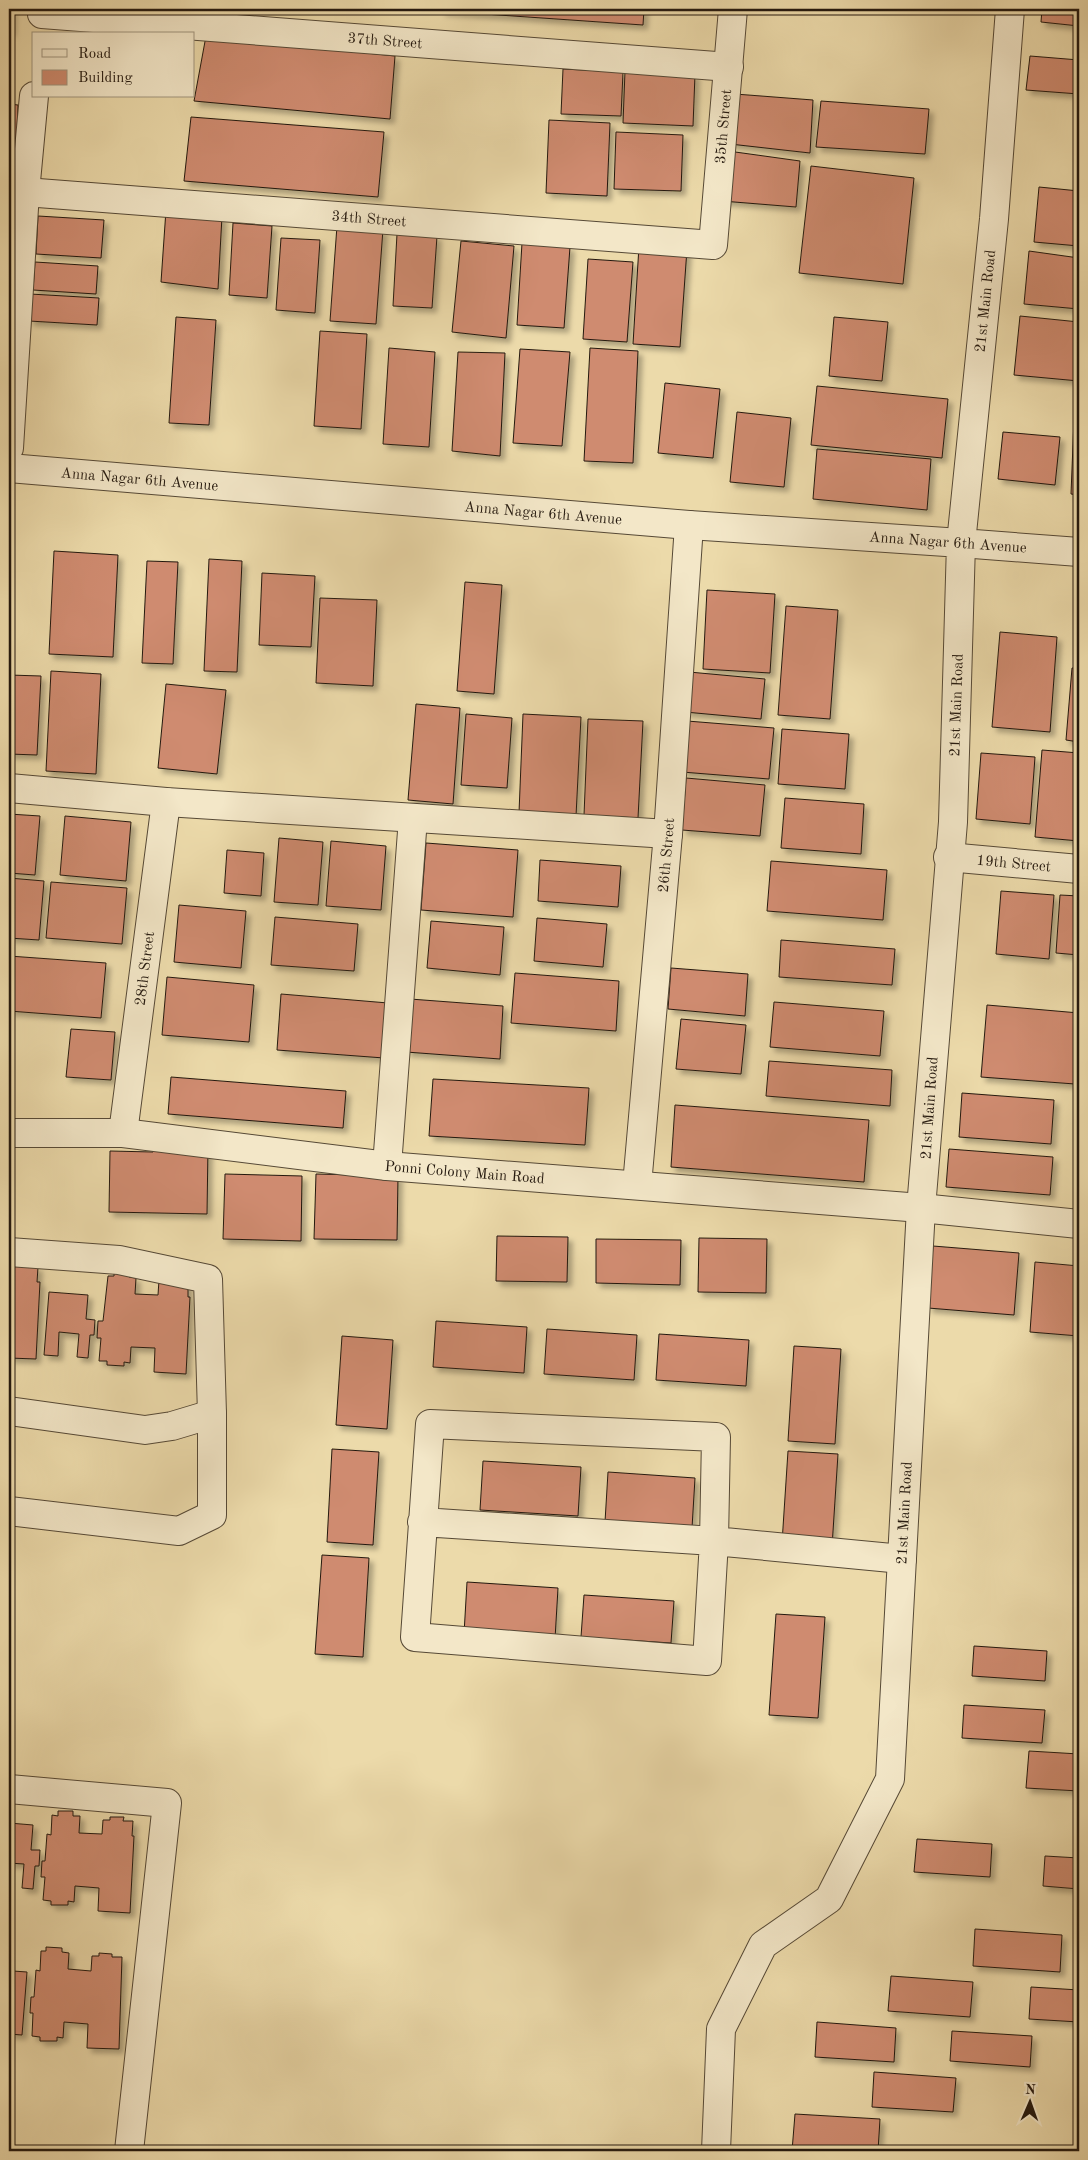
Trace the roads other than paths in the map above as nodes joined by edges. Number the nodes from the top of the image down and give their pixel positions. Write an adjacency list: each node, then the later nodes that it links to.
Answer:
1 (733, 9): 4 (street, 35th Street)
2 (1010, 9): 11 (street, 21st Main Road)
3 (41, 19): 4 (street, 37th Street)
4 (729, 67): 7 (street, 35th Street)
5 (34, 98): 6 (street)
6 (25, 192): 7 (street, 34th Street); 8 (street)
7 (713, 245)
8 (9, 448)
9 (9, 468): 10 (street, Anna Nagar 6th Avenue)
10 (689, 525): 11 (street, Anna Nagar 6th Avenue); 16 (street, 26th Street)
11 (961, 543): 12 (street, Anna Nagar 6th Avenue); 17 (street, 21st Main Road)
12 (1079, 552)
13 (9, 788): 14 (street)
14 (166, 802): 15 (street); 20 (street, 28th Street)
15 (413, 818): 16 (street); 21 (street)
16 (668, 834): 22 (street, 26th Street)
17 (948, 857): 18 (street, 19th Street); 23 (street, 21st Main Road)
18 (1079, 869)
19 (9, 1133): 20 (street, Ponni Colony Main Road)
20 (123, 1133): 21 (street, Ponni Colony Main Road)
21 (387, 1166): 22 (street, Ponni Colony Main Road)
22 (637, 1185): 23 (street, Ponni Colony Main Road)
23 (921, 1208): 24 (street, Ponni Colony Main Road); 31 (street, 21st Main Road)
24 (1079, 1224)
25 (9, 1252): 27 (street)
26 (9, 1411): 27 (street)
27 (212, 1414): 28 (street)
28 (9, 1511)
29 (422, 1522): 30 (street); 30 (street); 30 (street)
30 (714, 1541): 31 (street)
31 (902, 1559): 34 (street, 21st Main Road)
32 (9, 1789): 33 (street)
33 (129, 2151)
34 (716, 2151)

